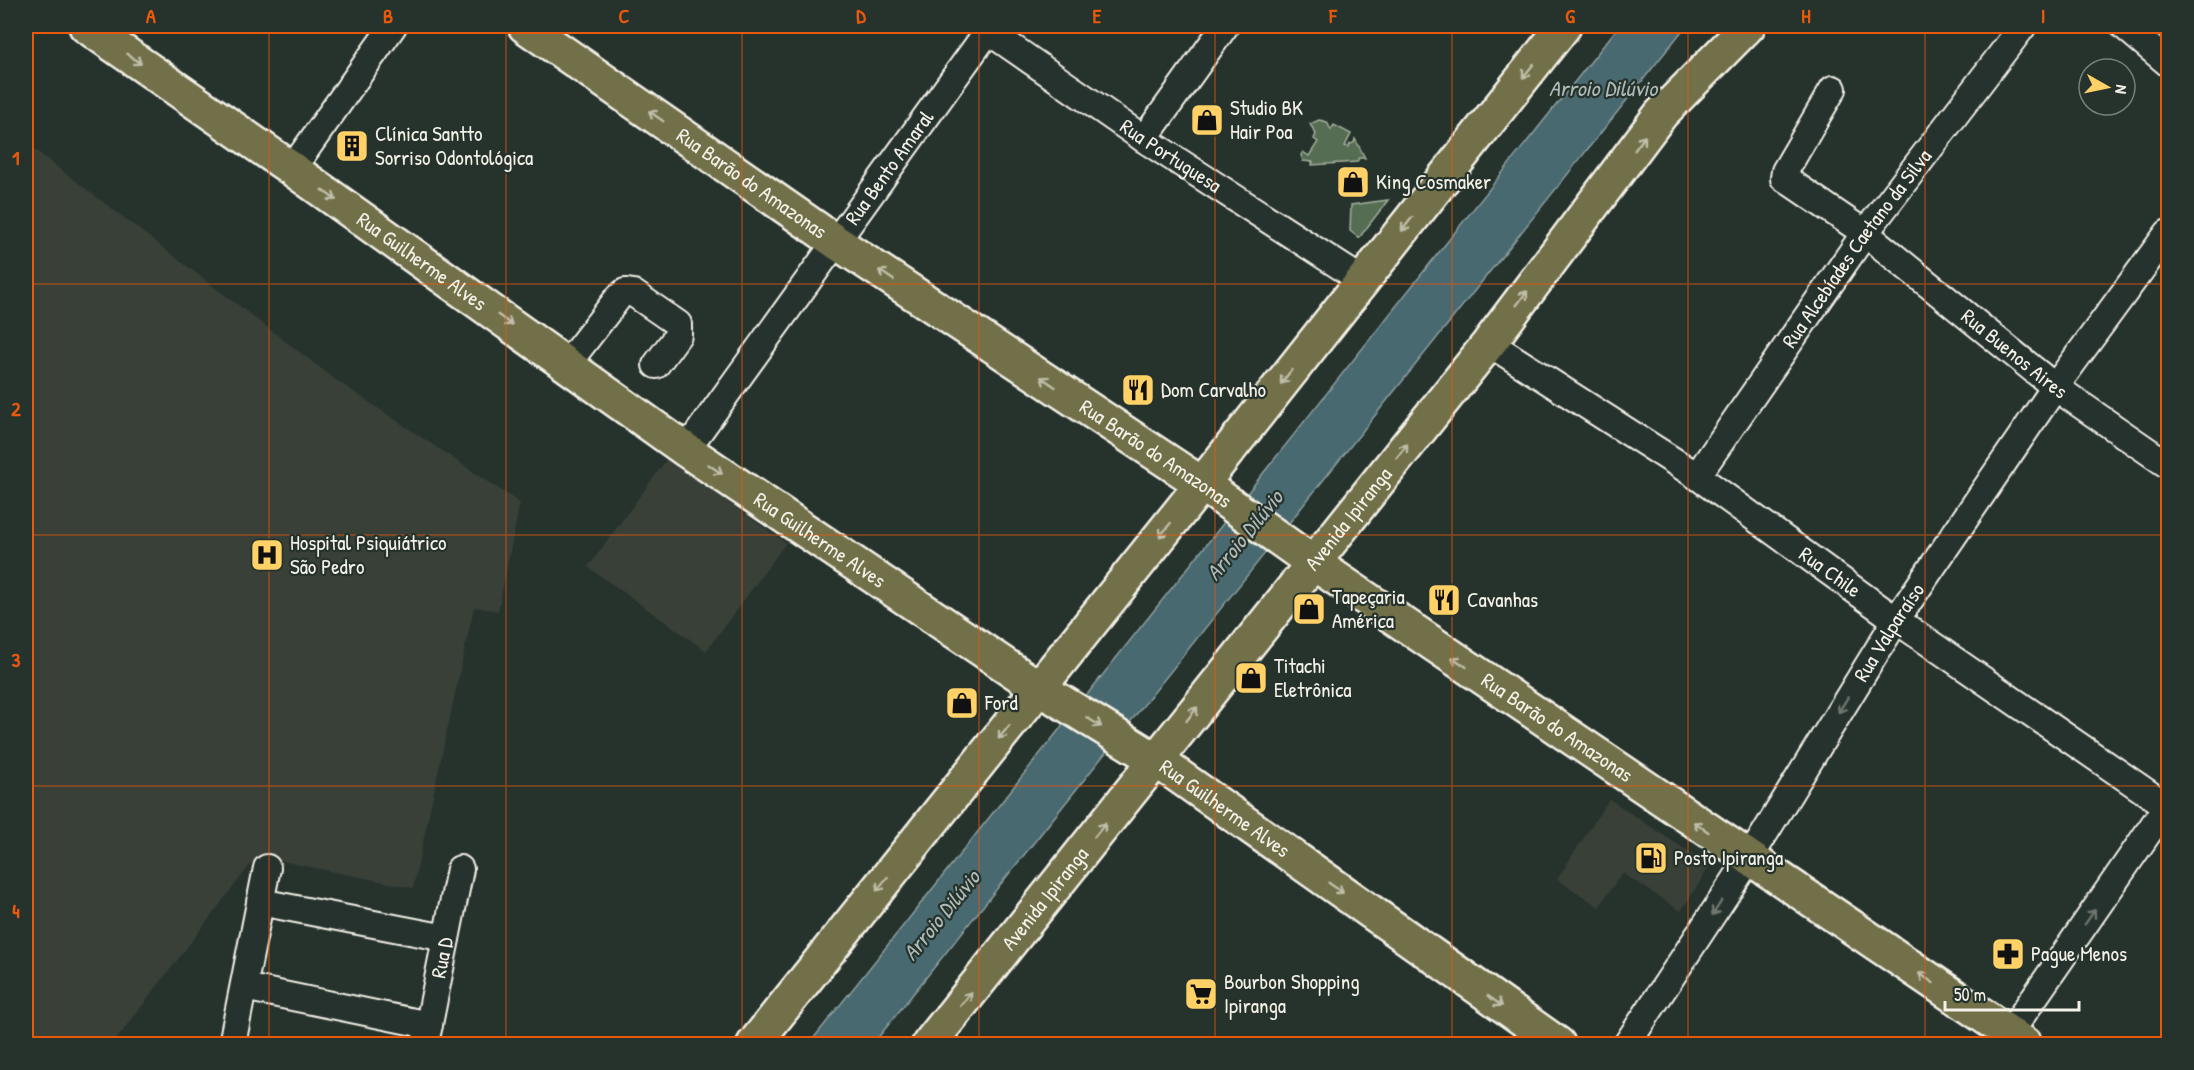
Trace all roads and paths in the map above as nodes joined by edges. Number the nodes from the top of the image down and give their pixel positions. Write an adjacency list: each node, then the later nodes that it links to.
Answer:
1 (86, 26): 13 (main road, Rua Guilherme Alves, one-way to 13)
2 (393, 26): 13 (street)
3 (525, 26): 16 (main road, Rua Barão do Amazonas, one-way to 3)
4 (1225, 26): 12 (street)
5 (1564, 26): 17 (main road, one-way to 17)
6 (1748, 26): 18 (main road, Avenida Ipiranga, one-way to 6)
7 (2023, 26): 15 (street, Rua Alcebíades Caetano da Silva)
8 (2124, 26): 10 (street)
9 (984, 28): 12 (street, Rua Portuguesa); 16 (street, Rua Bento Amaral)
10 (2169, 63)
11 (1833, 89): 15 (street, Rua Buenos Aires)
12 (1144, 139): 17 (street, Rua Portuguesa)
13 (292, 169): 19 (main road, Rua Guilherme Alves, one-way to 19)
14 (2169, 233): 21 (street, Rua Valparaíso)
15 (1865, 234): 21 (street, Rua Buenos Aires); 24 (street, Rua Alcebíades Caetano da Silva)
16 (836, 242): 22 (street, Rua Bento Amaral); 25 (main road, Rua Barão do Amazonas, one-way to 16)
17 (1363, 280): 25 (main road, one-way to 25)
18 (1489, 343): 24 (street, Rua Chile); 26 (main road, Avenida Ipiranga, one-way to 18)
19 (567, 364): 20 (street); 22 (main road, Rua Guilherme Alves)
20 (656, 365)
21 (2055, 387): 23 (street, Rua Buenos Aires); 27 (street, Rua Valparaíso)
22 (686, 450): 28 (main road, Rua Guilherme Alves, one-way to 28)
23 (2169, 465)
24 (1697, 476): 27 (street, Rua Chile)
25 (1211, 491): 26 (main road, Rua Barão do Amazonas); 28 (main road, one-way to 28)
26 (1300, 554): 29 (main road, Avenida Ipiranga, one-way to 26); 31 (main road, Rua Barão do Amazonas, one-way to 26)
27 (1896, 620): 30 (street, Rua Chile); 31 (street, Rua Valparaíso, one-way to 31)
28 (1049, 694): 29 (main road, Rua Guilherme Alves, one-way to 29); 40 (main road, one-way to 40)
29 (1143, 752): 41 (main road, Avenida Ipiranga, one-way to 29); 42 (main road, Rua Guilherme Alves, one-way to 42)
30 (2168, 806): 38 (street, one-way to 30)
31 (1749, 859): 38 (main road, Rua Barão do Amazonas, one-way to 31); 43 (street, Rua Valparaíso, one-way to 43)
32 (267, 868): 34 (street)
33 (459, 869): 35 (street, Rua D)
34 (260, 902): 35 (street); 36 (street)
35 (446, 938): 37 (street, Rua D)
36 (244, 987): 37 (street); 39 (street)
37 (427, 1035)
38 (2012, 1041)
39 (232, 1044)
40 (754, 1044)
41 (929, 1044)
42 (1558, 1044)
43 (1628, 1044)

